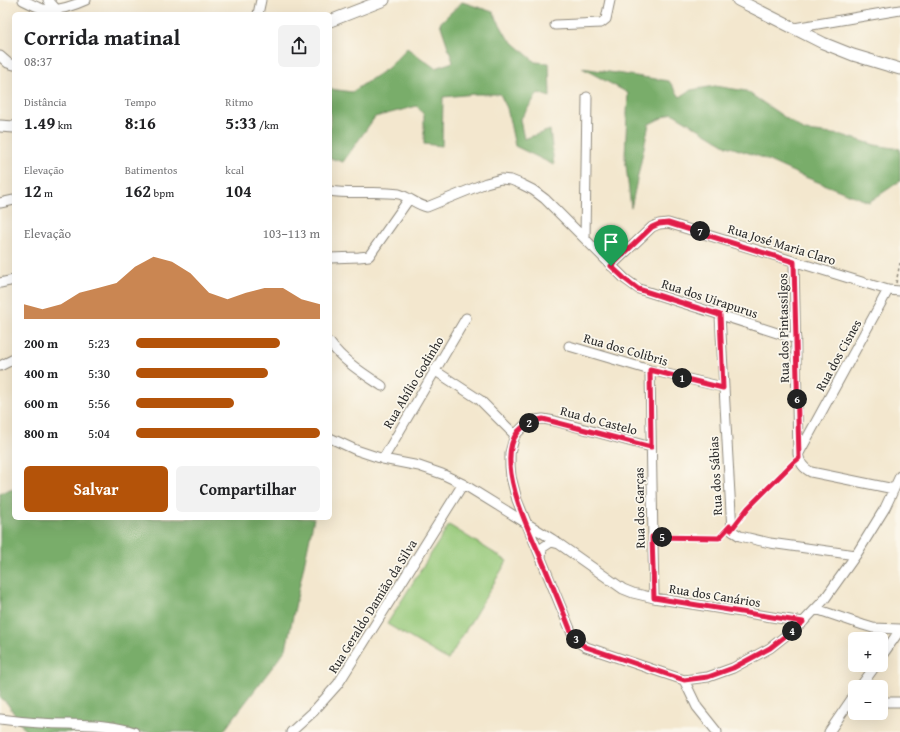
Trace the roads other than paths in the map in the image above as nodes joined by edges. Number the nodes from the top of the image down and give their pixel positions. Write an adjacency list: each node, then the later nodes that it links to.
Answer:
1 (23, 0): 9 (street)
2 (48, 0): 9 (street)
3 (86, 0): 9 (street)
4 (261, 0): 10 (street)
5 (384, 0): 11 (street)
6 (610, 0): 12 (street)
7 (738, 0): 13 (street)
8 (900, 10): 13 (street)
9 (56, 11)
10 (258, 12)
11 (332, 20)
12 (555, 25)
13 (794, 28): 16 (street)
14 (0, 56): 15 (street)
15 (12, 64)
16 (900, 69)
17 (587, 97): 24 (street)
18 (0, 126): 19 (street)
19 (12, 127)
20 (332, 191): 21 (street)
21 (409, 199): 24 (street); 25 (street)
22 (12, 200): 23 (street)
23 (0, 203)
24 (585, 239): 27 (street)
25 (332, 258)
26 (794, 262): 27 (street, Rua José Maria Claro); 30 (street, Rua José Maria Claro); 33 (street, Rua dos Pintassilgos)
27 (611, 266): 31 (street, Rua dos Uirapurus)
28 (12, 280): 29 (street)
29 (0, 283)
30 (894, 290): 45 (street, Rua dos Cisnes)
31 (720, 315): 33 (street, Rua dos Uirapurus); 41 (street, Rua dos Sábias)
32 (466, 318): 38 (street, Rua Abílio Godinho)
33 (796, 339): 45 (street, Rua dos Pintassilgos)
34 (332, 346): 40 (street)
35 (569, 346): 39 (street, Rua dos Colibris)
36 (12, 360): 37 (street)
37 (0, 366)
38 (434, 370): 42 (street); 46 (street, Rua Abílio Godinho)
39 (650, 370): 41 (street, Rua dos Colibris); 44 (street, Rua dos Garças)
40 (382, 386)
41 (723, 388): 52 (street, Rua dos Sábias)
42 (515, 435): 44 (street, Rua do Castelo); 50 (street)
43 (332, 439): 46 (street, Rua dos Canários)
44 (651, 447): 54 (street, Rua dos Garças)
45 (799, 456): 49 (street)
46 (383, 459): 48 (street, Rua dos Canários)
47 (900, 476): 49 (street)
48 (463, 484): 50 (street, Rua dos Canários); 65 (street, Rua Geraldo Damião da Silva)
49 (894, 489): 52 (street)
50 (525, 522): 51 (street, Rua dos Canários); 53 (street)
51 (559, 544): 53 (street); 54 (street, Rua dos Canários)
52 (856, 555): 55 (street)
53 (541, 558): 59 (street)
54 (654, 598): 56 (street, Rua dos Canários)
55 (816, 609): 56 (street); 57 (street)
56 (803, 622): 59 (street)
57 (900, 630): 58 (street)
58 (888, 647)
59 (684, 680): 66 (street)
60 (888, 702): 61 (street)
61 (900, 702)
62 (848, 706): 67 (street)
63 (0, 719): 64 (street)
64 (134, 732)
65 (291, 732)
66 (717, 732)
67 (829, 732)

